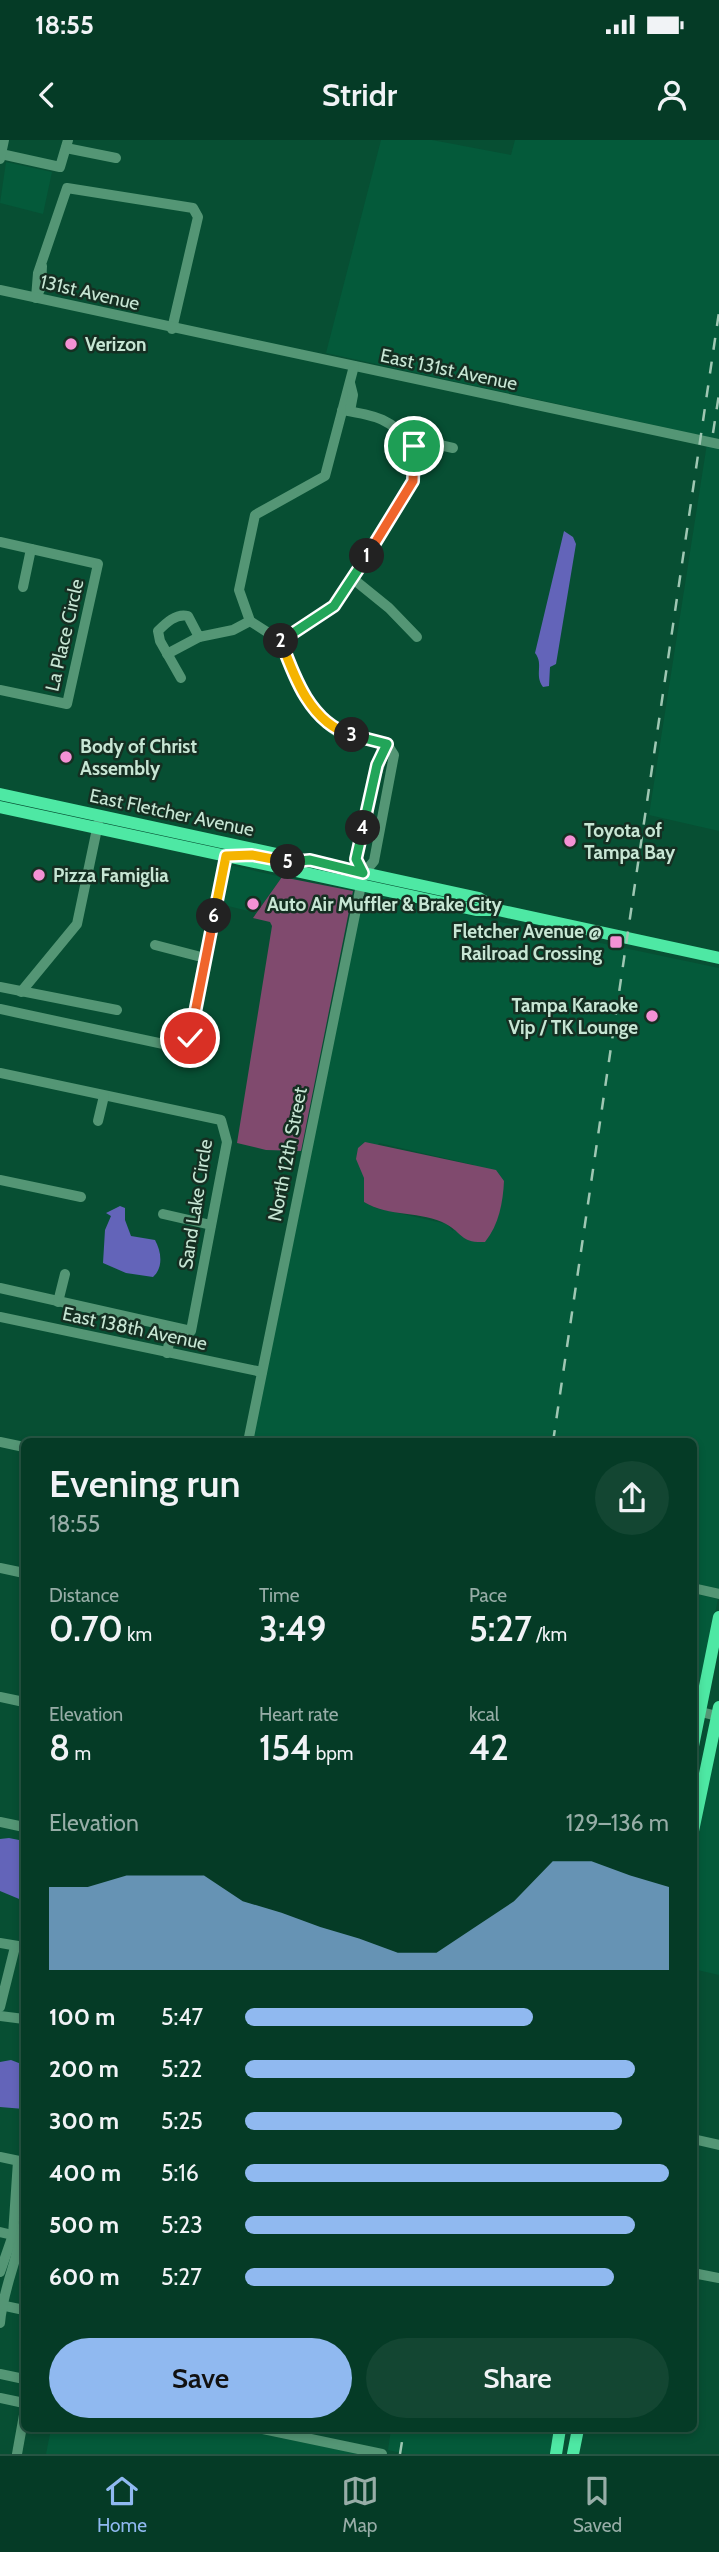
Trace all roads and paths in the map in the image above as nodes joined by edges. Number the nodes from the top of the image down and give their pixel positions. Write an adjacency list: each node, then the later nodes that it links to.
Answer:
1 (4, 140): 3 (street)
2 (67, 144): 3 (street); 4 (street)
3 (0, 156)
4 (116, 158)
5 (0, 290): 6 (street, 131st Avenue)
6 (36, 298): 7 (street, 131st Avenue); 7 (street)
7 (172, 329): 8 (street, East 131st Avenue)
8 (354, 366): 9 (street); 10 (street, East 131st Avenue)
9 (346, 410): 11 (street); 17 (street)
10 (719, 444)
11 (414, 446): 12 (street); 15 (street)
12 (453, 448)
13 (0, 542): 14 (street, La Place Circle)
14 (31, 549): 16 (street); 23 (street, La Place Circle)
15 (352, 578): 19 (street); 20 (street)
16 (23, 587)
17 (250, 621): 18 (street); 20 (street)
18 (199, 637): 21 (street); 21 (street)
19 (417, 637)
20 (281, 641): 24 (street)
21 (167, 654): 22 (street)
22 (181, 678)
23 (0, 690)
24 (387, 744): 30 (street); 30 (street)
25 (0, 794): 27 (main road, East Fletcher Avenue)
26 (0, 807): 27 (main road, East Fletcher Avenue)
27 (98, 823): 28 (main road, East Fletcher Avenue); 29 (main road, East Fletcher Avenue); 35 (street)
28 (226, 856): 29 (main road); 30 (main road, East Fletcher Avenue); 32 (street)
29 (310, 860): 30 (main road, East Fletcher Avenue)
30 (362, 879): 33 (main road, East Fletcher Avenue); 51 (street, North 12th Street)
31 (155, 945): 32 (street)
32 (205, 958): 36 (street)
33 (719, 958)
34 (0, 987): 35 (street)
35 (21, 992): 37 (street)
36 (0, 1009)
37 (117, 1010)
38 (0, 1073): 39 (street, Sand Lake Circle)
39 (104, 1096): 40 (street); 44 (street, Sand Lake Circle)
40 (98, 1121)
41 (0, 1181): 42 (street)
42 (81, 1197)
43 (163, 1214): 44 (street)
44 (211, 1225): 49 (street, Sand Lake Circle)
45 (65, 1274): 47 (street)
46 (0, 1288): 47 (street)
47 (58, 1302): 49 (street)
48 (0, 1317): 50 (street, East 138th Avenue)
49 (172, 1328): 50 (street)
50 (167, 1353): 51 (street, East 138th Avenue)
51 (262, 1371): 52 (street, North 12th Street)
52 (249, 1438)
53 (0, 1442): 54 (street)
54 (21, 1446)
55 (0, 1568): 56 (street)
56 (21, 1572)
57 (697, 1589): 58 (street)
58 (719, 1594)
59 (719, 1617): 60 (main road)
60 (703, 1696): 62 (main road); 64 (main road)
61 (0, 1697): 63 (street)
62 (719, 1700)
63 (21, 1701)
64 (697, 1711): 65 (street)
65 (718, 1711): 66 (main road)
66 (697, 1809)
67 (0, 1822): 68 (street)
68 (21, 1826)
69 (0, 1943): 70 (street)
70 (20, 1947): 71 (street)
71 (0, 2007)
72 (0, 2016): 73 (street)
73 (21, 2019)
74 (697, 2140): 75 (street)
75 (718, 2145)
76 (0, 2157): 77 (street)
77 (21, 2161): 79 (street)
78 (0, 2232): 79 (street)
79 (20, 2236): 80 (street); 83 (street)
80 (0, 2272)
81 (697, 2274): 82 (street)
82 (719, 2278)
83 (1, 2305): 84 (street); 85 (street)
84 (21, 2309)
85 (0, 2323)
86 (0, 2374): 87 (street)
87 (21, 2378)
88 (0, 2398): 89 (street)
89 (21, 2402)
90 (21, 2432): 94 (street)
91 (277, 2432): 95 (street)
92 (560, 2432): 96 (main road)
93 (577, 2432): 97 (main road)
94 (17, 2454)
95 (382, 2454)
96 (556, 2454)
97 (573, 2454)

